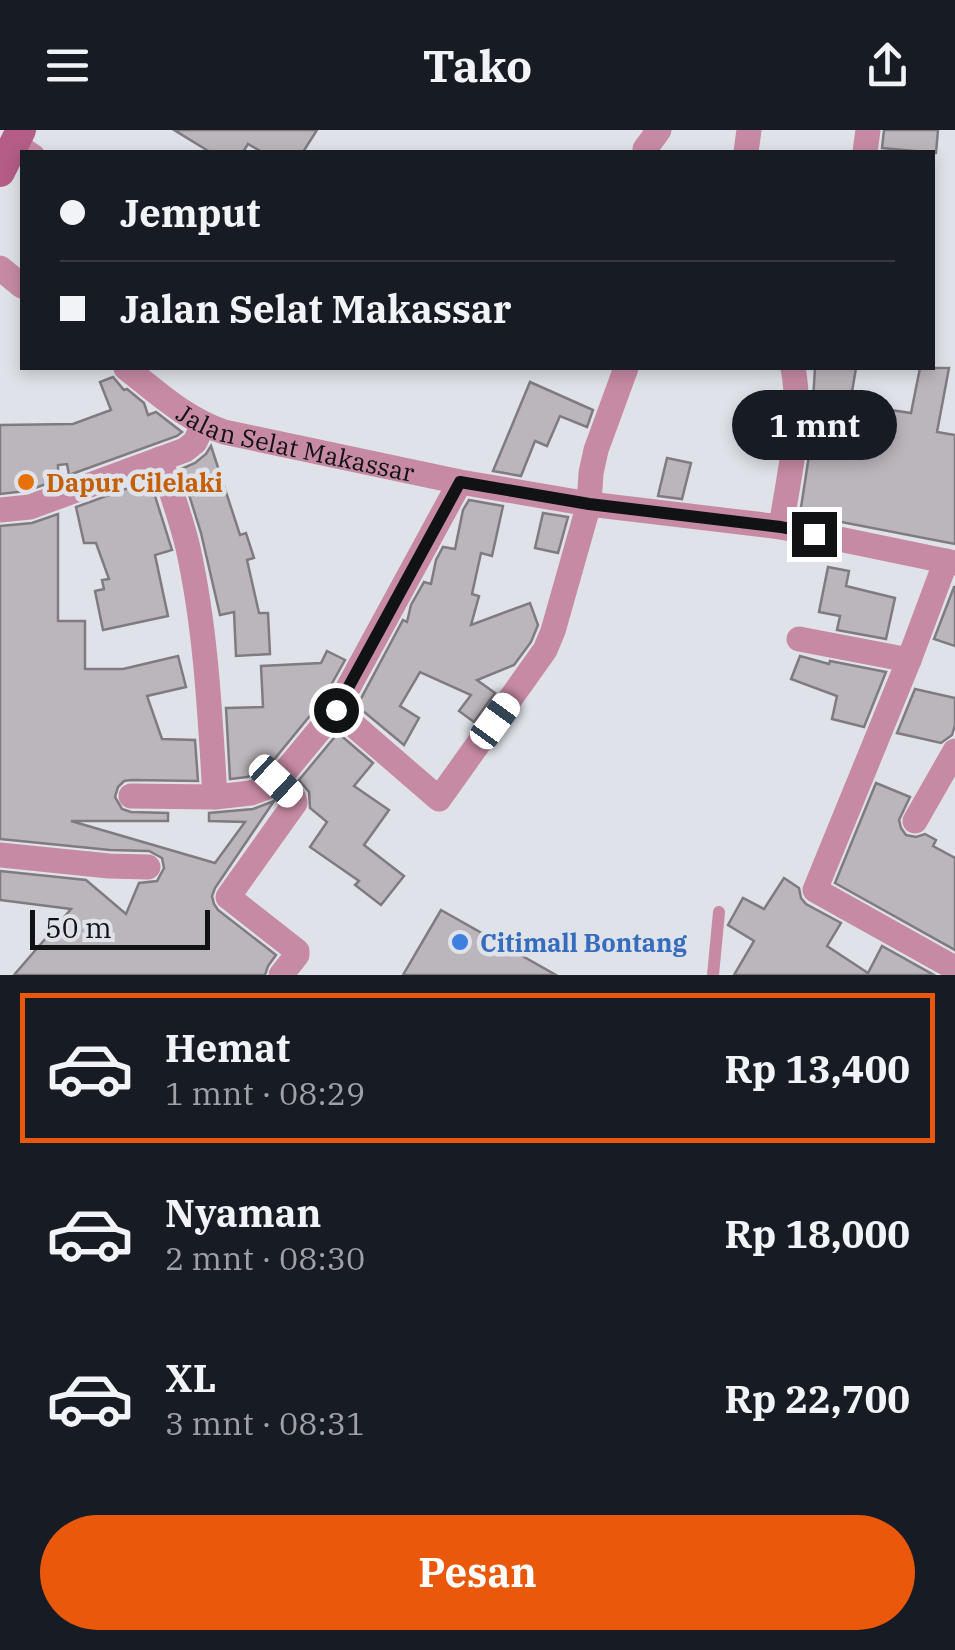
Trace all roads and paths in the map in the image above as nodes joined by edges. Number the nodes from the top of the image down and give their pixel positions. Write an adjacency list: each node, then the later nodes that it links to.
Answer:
1 (26, 140): 2 (street)
2 (0, 172)
3 (0, 268): 4 (street)
4 (20, 284)
5 (129, 370): 8 (street, Jalan Selat Makassar)
6 (625, 370): 11 (street)
7 (793, 370): 13 (street)
8 (203, 425): 9 (street); 10 (street, Jalan Selat Makassar)
9 (160, 459): 12 (street); 21 (street)
10 (460, 482): 11 (street, Jalan Selat Makassar); 17 (street)
11 (589, 504): 13 (street, Jalan Selat Makassar); 17 (street)
12 (0, 510)
13 (781, 527): 14 (street, Jalan Selat Makassar)
14 (950, 562): 16 (street)
15 (799, 638): 16 (street)
16 (909, 660): 26 (street)
17 (336, 710): 19 (street)
18 (955, 751): 22 (street)
19 (276, 781): 21 (street); 27 (street)
20 (132, 796): 21 (street)
21 (215, 796)
22 (914, 821)
23 (0, 855): 24 (street)
24 (148, 866)
25 (718, 912): 28 (lane)
26 (951, 966)
27 (281, 975)
28 (714, 975)

